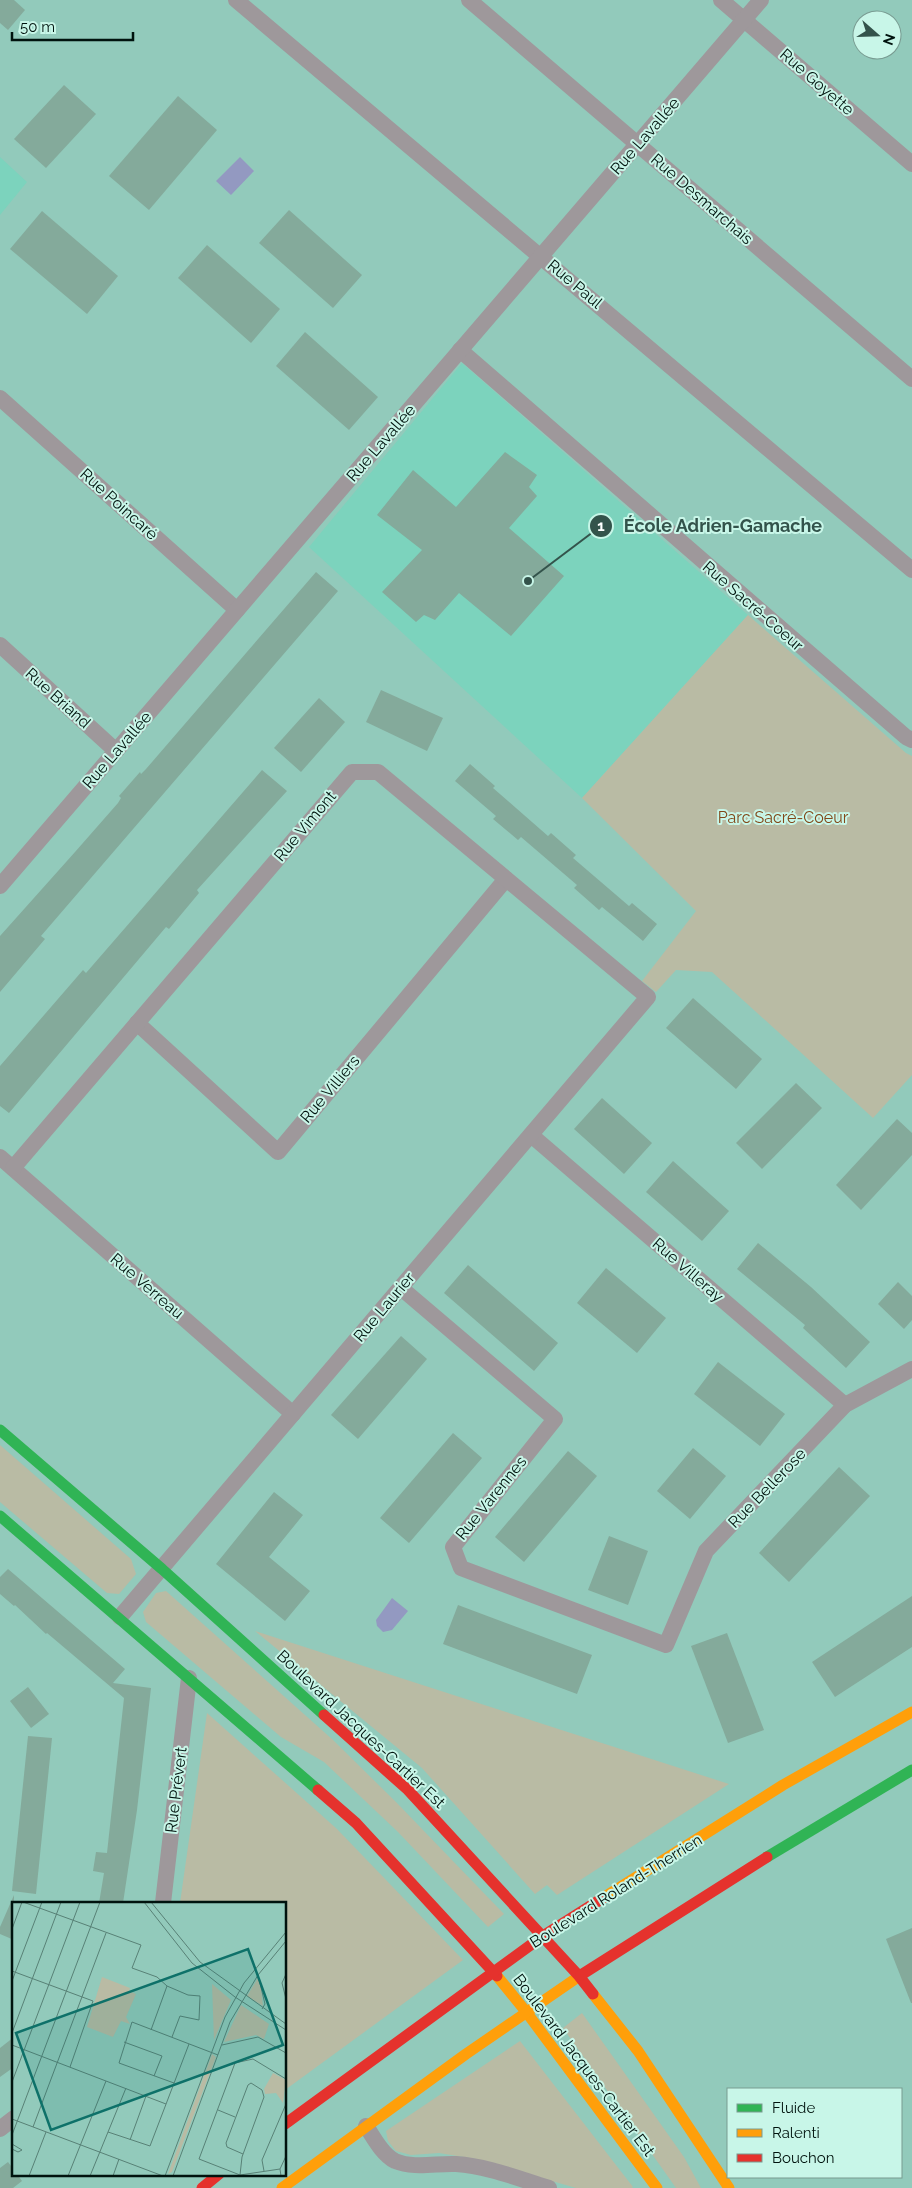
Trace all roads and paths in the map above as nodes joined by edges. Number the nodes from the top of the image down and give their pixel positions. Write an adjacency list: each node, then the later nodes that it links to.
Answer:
1 (236, 0): 8 (street, Rue Paul)
2 (470, 0): 6 (street, Rue Desmarchais)
3 (721, 0): 5 (street, Rue Goyette)
4 (761, 0): 5 (street, Rue Lavallée)
5 (744, 20): 6 (street, Rue Lavallée); 7 (street, Rue Goyette)
6 (638, 144): 8 (street, Rue Lavallée); 10 (street, Rue Desmarchais)
7 (912, 164)
8 (541, 256): 9 (street, Rue Lavallée); 12 (street, Rue Paul)
9 (460, 350): 13 (street, Rue Lavallée); 15 (street, Rue Sacré-Coeur)
10 (912, 379)
11 (0, 398): 13 (street, Rue Poincaré)
12 (912, 570)
13 (237, 610): 16 (street, Rue Lavallée)
14 (0, 645): 16 (street, Rue Briand)
15 (912, 740)
16 (116, 751): 18 (street, Rue Lavallée)
17 (506, 879): 19 (street, Rue Vimont); 20 (street, Rue Vimont); 20 (street, Rue Villiers)
18 (0, 886)
19 (648, 998): 21 (street, Rue Laurier)
20 (137, 1024): 23 (street, Rue Vimont)
21 (531, 1135): 24 (street, Rue Laurier); 26 (street, Rue Villeray)
22 (0, 1157): 23 (street, Rue Verreau)
23 (13, 1168): 27 (street, Rue Verreau)
24 (401, 1288): 27 (street, Rue Laurier); 32 (street, Rue Varennes)
25 (912, 1369): 26 (street, Rue Bellerose)
26 (845, 1405): 32 (street, Rue Bellerose)
27 (294, 1414): 30 (street, Rue Laurier)
28 (0, 1430): 30 (main road, Boulevard Jacques-Cartier Est)
29 (0, 1516): 31 (main road, Boulevard Jacques-Cartier Est)
30 (162, 1569): 31 (street, Rue Laurier); 37 (main road, Boulevard Jacques-Cartier Est)
31 (120, 1618): 33 (main road, Boulevard Jacques-Cartier Est)
32 (666, 1645)
33 (189, 1678): 36 (street, Rue Prévert); 38 (main road, Boulevard Jacques-Cartier Est)
34 (912, 1712): 37 (main road, Boulevard Roland-Therrien)
35 (912, 1770): 39 (main road)
36 (163, 1902)
37 (543, 1936): 38 (main road, Boulevard Roland-Therrien); 39 (main road, Boulevard Jacques-Cartier Est)
38 (493, 1971): 40 (main road, Boulevard Jacques-Cartier Est); 42 (main road, Boulevard Roland-Therrien)
39 (580, 1976): 40 (main road); 50 (main road, Boulevard Jacques-Cartier Est)
40 (527, 2013): 43 (main road); 49 (main road, Boulevard Jacques-Cartier Est)
41 (12, 2120): 44 (street)
42 (286, 2123)
43 (366, 2126): 47 (main road); 48 (street)
44 (0, 2129)
45 (217, 2176): 46 (main road)
46 (202, 2188)
47 (282, 2188)
48 (549, 2188)
49 (657, 2188)
50 (729, 2188)

